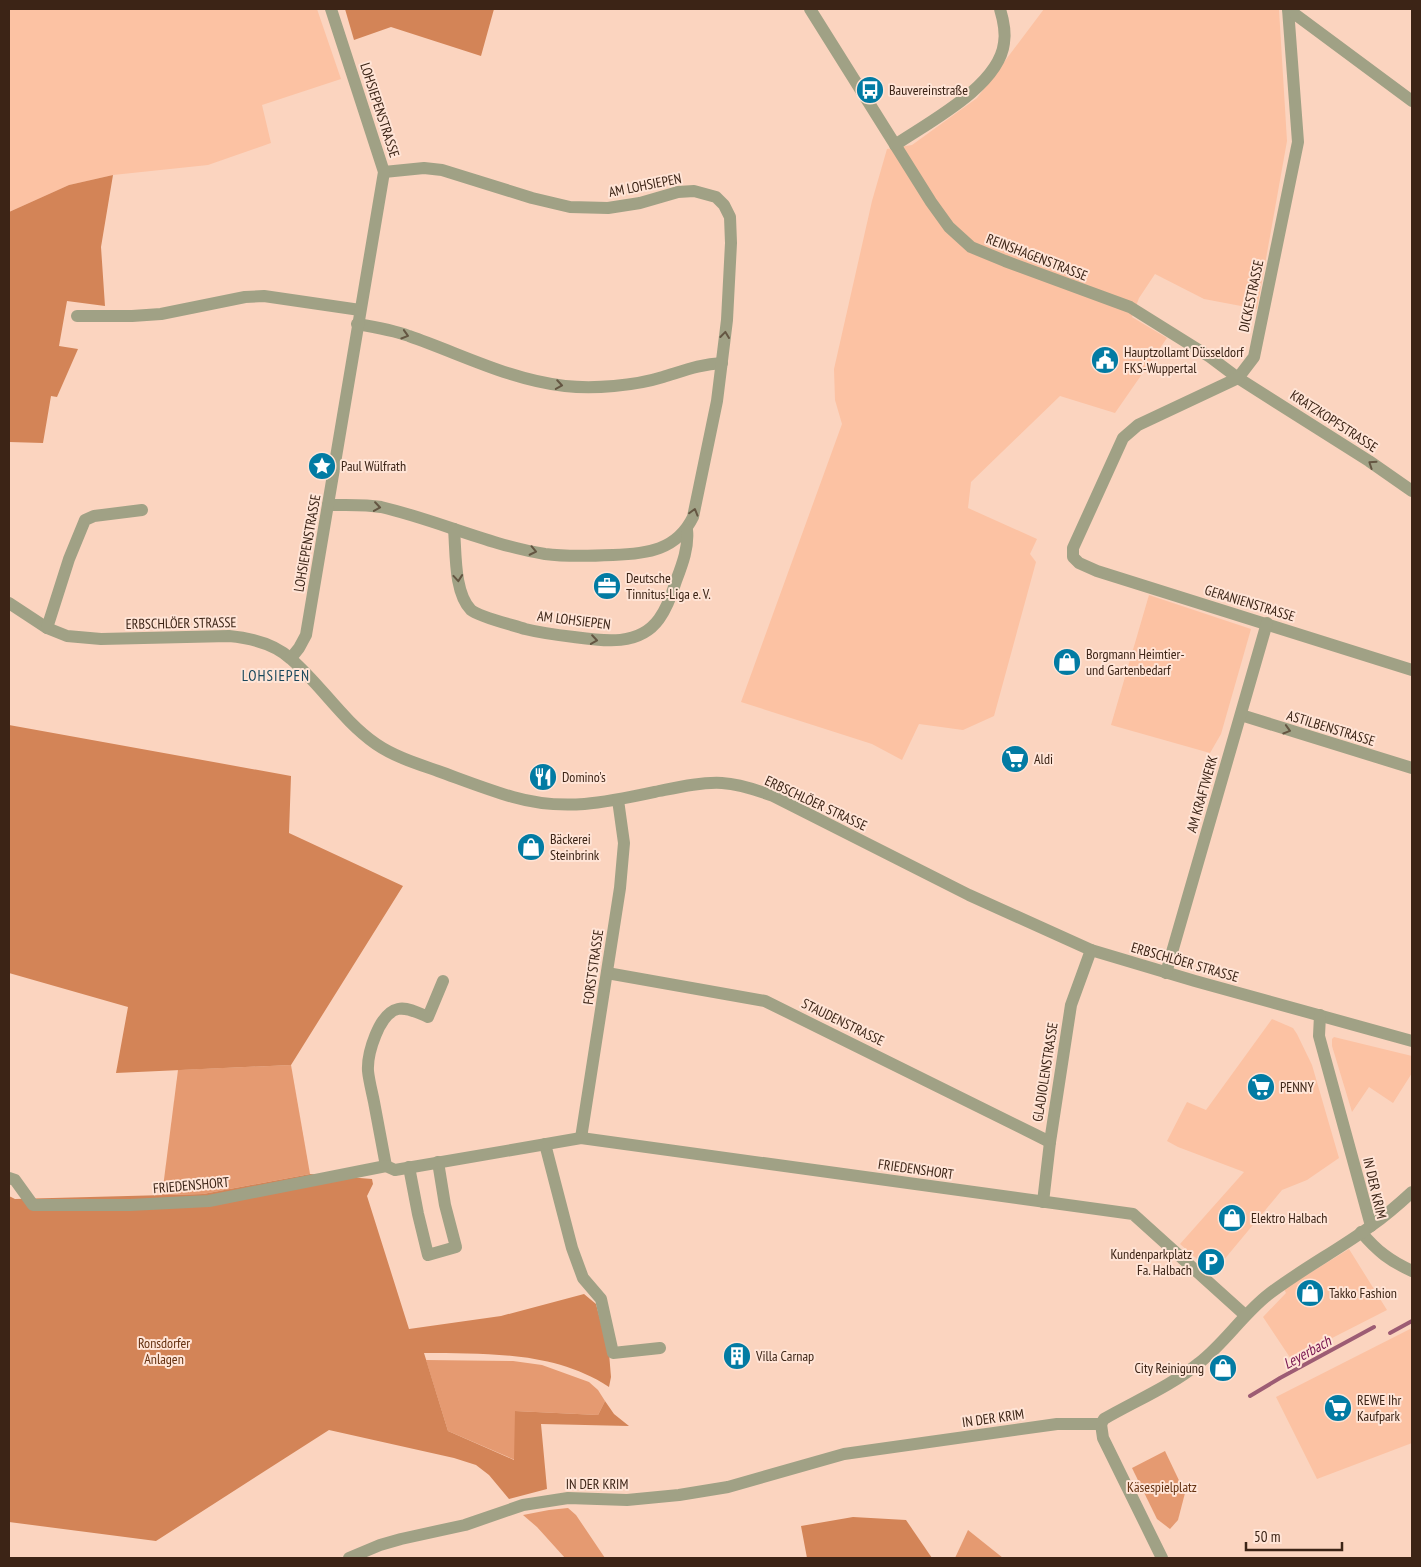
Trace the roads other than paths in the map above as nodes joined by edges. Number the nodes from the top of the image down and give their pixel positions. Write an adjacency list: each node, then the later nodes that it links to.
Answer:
1 (331, 9): 7 (street, LOHSIEPENSTRASSE)
2 (810, 9): 6 (street, REINSHAGENSTRASSE)
3 (1000, 9): 6 (street)
4 (1288, 9): 5 (street); 12 (street, DICKESTRASSE)
5 (1412, 101)
6 (895, 144): 12 (street, REINSHAGENSTRASSE)
7 (384, 172): 8 (street, LOHSIEPENSTRASSE); 11 (street, AM LOHSIEPEN, one-way to 7)
8 (360, 310): 9 (street); 10 (street, LOHSIEPENSTRASSE)
9 (76, 316)
10 (357, 324): 11 (street, one-way to 11); 14 (street, LOHSIEPENSTRASSE)
11 (722, 363): 17 (street, AM LOHSIEPEN, one-way to 11)
12 (1238, 378): 13 (street, KRATZKOPFSTRASSE, one-way to 12); 18 (street, DICKESTRASSE)
13 (1412, 492)
14 (328, 505): 16 (street, one-way to 16); 22 (street, LOHSIEPENSTRASSE)
15 (142, 510): 21 (street)
16 (454, 529): 17 (street, one-way to 17); 17 (street, AM LOHSIEPEN, one-way to 17)
17 (687, 530)
18 (1079, 563): 20 (street, GERANIENSTRASSE)
19 (9, 603): 21 (street, ERBSCHLÖER STRASSE)
20 (1267, 624): 23 (street, GERANIENSTRASSE); 24 (street, AM KRAFTWERK)
21 (47, 628): 22 (street, ERBSCHLÖER STRASSE)
22 (291, 658): 26 (street, ERBSCHLÖER STRASSE)
23 (1412, 670)
24 (1241, 715): 25 (street, ASTILBENSTRASSE, one-way to 25); 29 (street, AM KRAFTWERK)
25 (1412, 768)
26 (618, 800): 27 (street, ERBSCHLÖER STRASSE); 28 (street, FORSTSTRASSE)
27 (1091, 950): 29 (street, ERBSCHLÖER STRASSE); 34 (street, GLADIOLENSTRASSE)
28 (608, 973): 33 (street, FORSTSTRASSE); 34 (street, STAUDENSTRASSE)
29 (1166, 973): 31 (street, ERBSCHLÖER STRASSE)
30 (443, 981): 37 (street)
31 (1320, 1015): 32 (street, ERBSCHLÖER STRASSE); 42 (street, IN DER KRIM)
32 (1412, 1041)
33 (581, 1138): 35 (street, FRIEDENSHORT); 41 (street, FRIEDENSHORT)
34 (1050, 1142): 41 (street, GLADIOLENSTRASSE)
35 (545, 1144): 36 (street, FRIEDENSHORT); 45 (street)
36 (438, 1162): 38 (street, FRIEDENSHORT); 38 (street)
37 (386, 1166): 38 (street, FRIEDENSHORT); 39 (street, FRIEDENSHORT)
38 (410, 1167)
39 (9, 1178)
40 (1412, 1192): 42 (street)
41 (1043, 1202): 44 (street, FRIEDENSHORT)
42 (1366, 1229): 43 (street); 44 (street, IN DER KRIM)
43 (1412, 1270)
44 (1245, 1315): 46 (street, IN DER KRIM)
45 (660, 1348)
46 (1101, 1424): 47 (street, IN DER KRIM); 49 (street)
47 (364, 1555): 48 (street, IN DER KRIM)
48 (349, 1558)
49 (1162, 1558)

